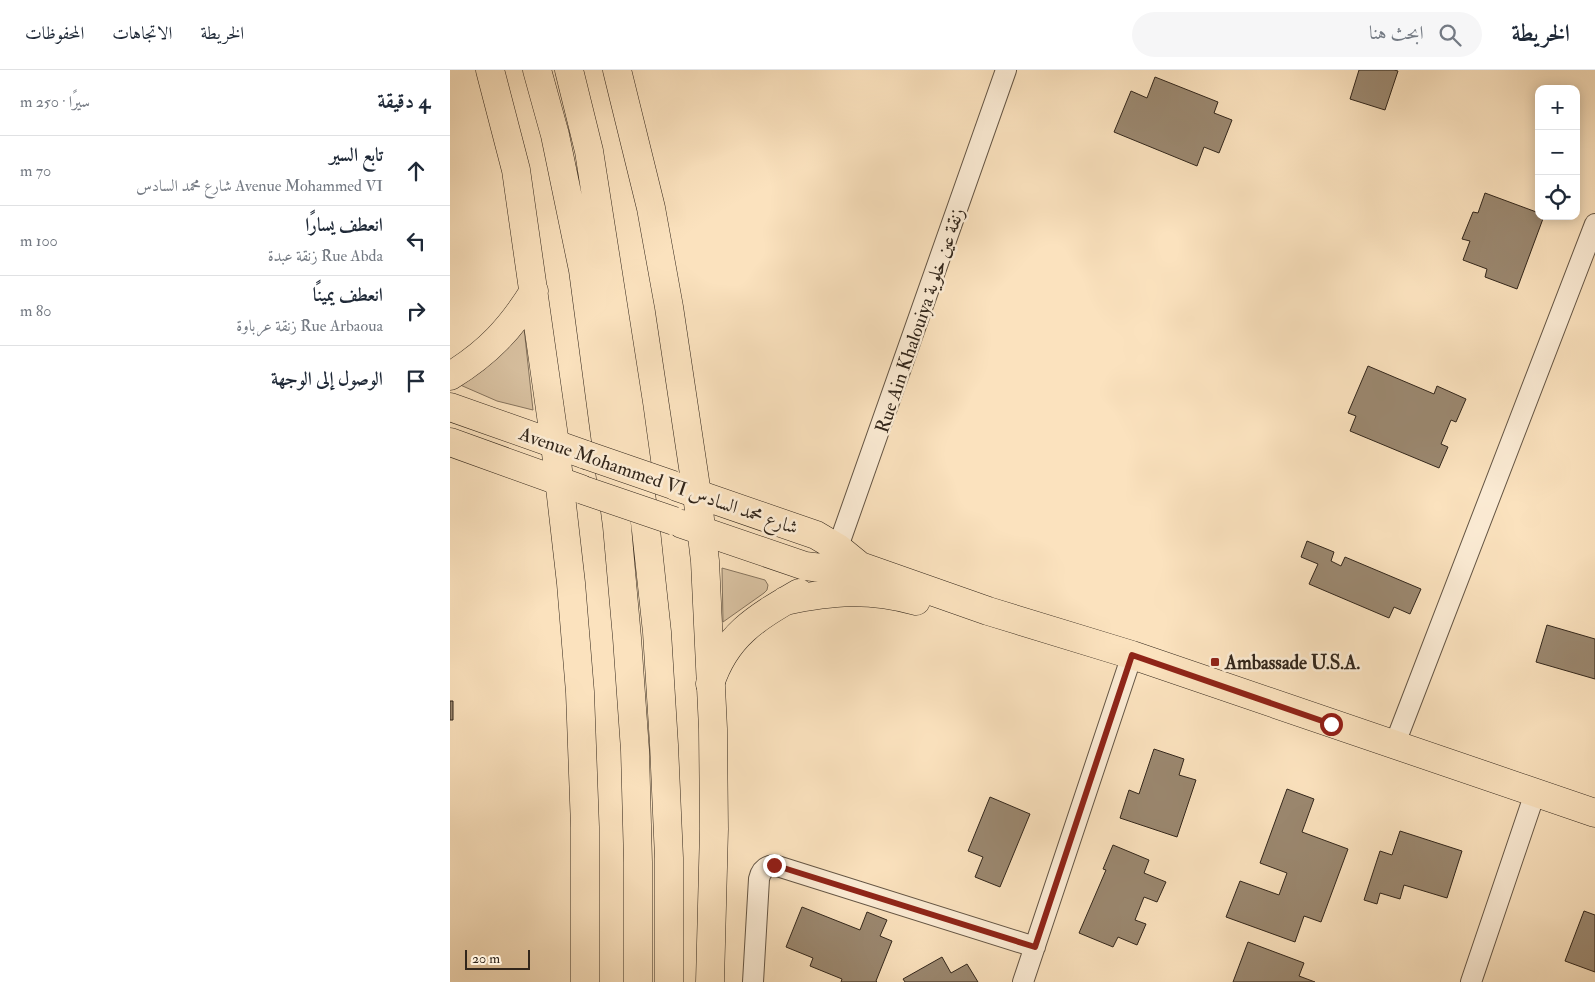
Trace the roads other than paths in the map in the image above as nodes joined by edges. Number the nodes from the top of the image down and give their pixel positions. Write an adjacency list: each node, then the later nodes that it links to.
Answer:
1 (490, 70): 7 (main road)
2 (537, 70): 25 (main road)
3 (569, 70): 26 (main road)
4 (617, 70): 13 (main road)
5 (1006, 70): 15 (street, Rue Ain Khalouiya زنقة عين خلوية)
6 (1595, 224): 20 (street)
7 (534, 291): 8 (main road); 11 (main road)
8 (450, 376)
9 (450, 407): 11 (main road, Avenue Mohammed VI شارع محمد السادس)
10 (450, 442): 12 (main road, Avenue Mohammed VI شارع محمد السادس)
11 (555, 444): 12 (main road); 13 (main road, Avenue Mohammed VI شارع محمد السادس, bridge)
12 (571, 486): 14 (main road, Avenue Mohammed VI شارع محمد السادس, bridge); 24 (main road)
13 (685, 490): 14 (main road); 15 (main road, Avenue Mohammed VI شارع محمد السادس)
14 (702, 532): 15 (main road, Avenue Mohammed VI شارع محمد السادس); 19 (main road)
15 (834, 558): 16 (main road); 17 (main road, Avenue Mohammed VI شارع محمد السادس)
16 (785, 601): 17 (main road); 19 (main road)
17 (988, 611): 18 (main road, Avenue Mohammed VI شارع محمد السادس)
18 (1132, 655): 20 (main road, Avenue Mohammed VI شارع محمد السادس); 23 (street)
19 (710, 684): 27 (main road)
20 (1394, 746): 21 (main road, Avenue Mohammed VI شارع محمد السادس)
21 (1535, 793): 22 (main road, Avenue Mohammed VI شارع محمد السادس); 30 (street)
22 (1595, 813)
23 (1035, 947): 28 (street); 29 (street)
24 (585, 982)
25 (638, 982)
26 (668, 982)
27 (710, 982)
28 (753, 982)
29 (1023, 982)
30 (1471, 982)

